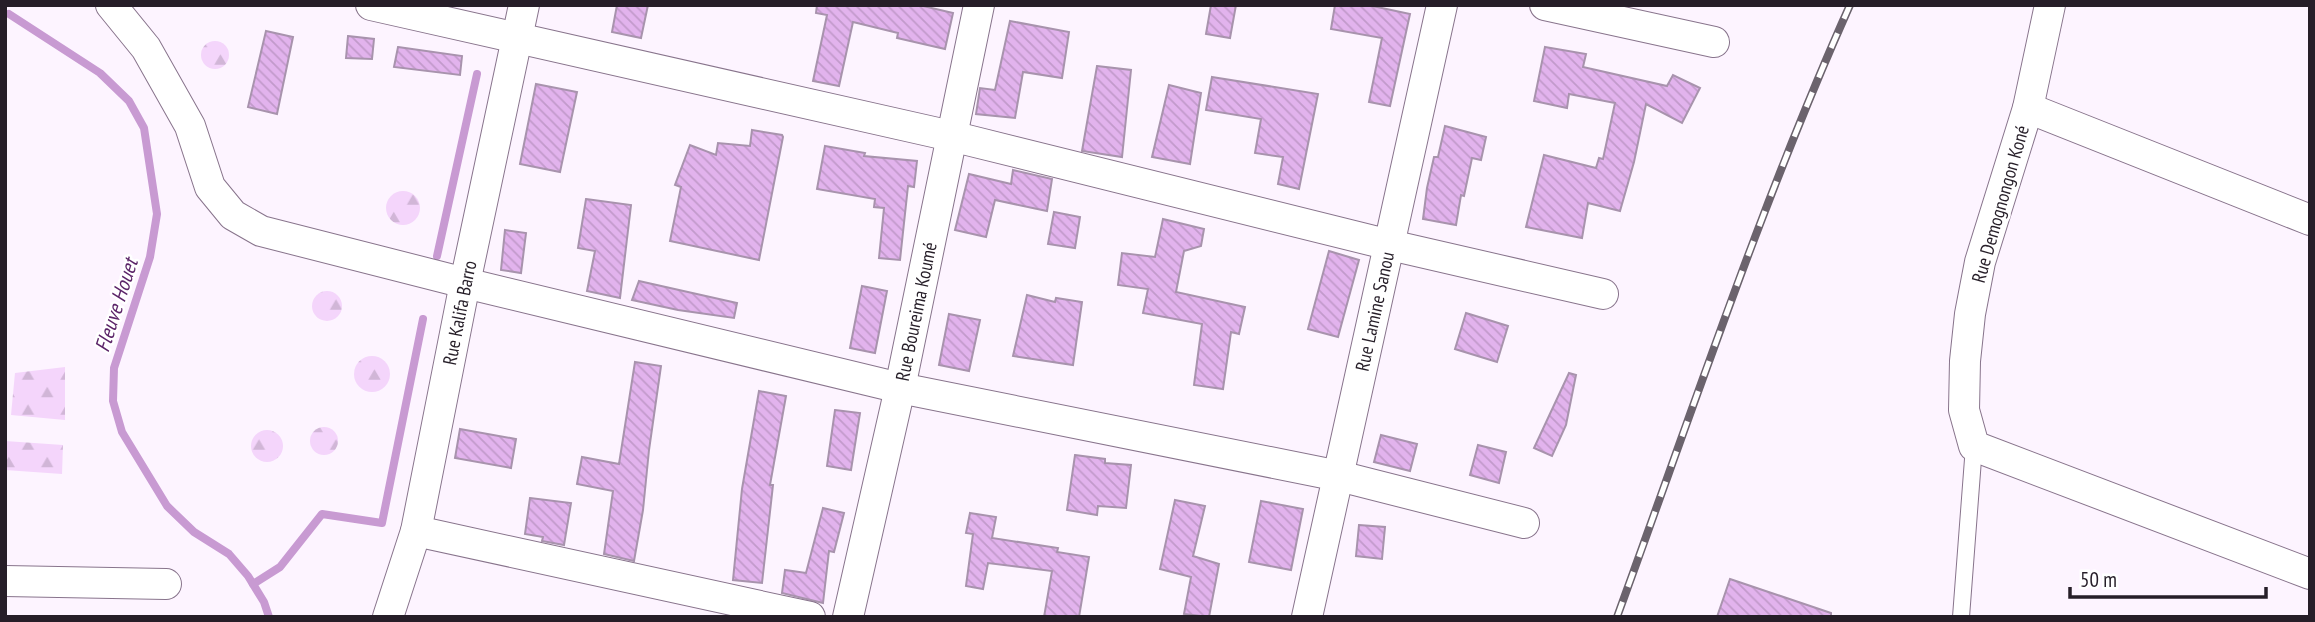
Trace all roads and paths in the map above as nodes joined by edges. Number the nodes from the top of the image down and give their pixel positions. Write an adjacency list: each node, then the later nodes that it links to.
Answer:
1 (111, 5): 14 (street)
2 (371, 5): 8 (street)
3 (524, 5): 8 (street, Rue Kalifa Barro)
4 (979, 5): 11 (street, Rue Boureima Koumé)
5 (1442, 5): 13 (street, Rue Lamine Sanou)
6 (1545, 5): 9 (street)
7 (2050, 5): 10 (street, Rue Demognongon Koné)
8 (517, 38): 11 (street); 14 (street, Rue Kalifa Barro)
9 (1714, 42)
10 (2028, 108): 12 (street); 17 (street, Rue Demognongon Koné)
11 (951, 136): 13 (street); 16 (street, Rue Boureima Koumé)
12 (2310, 220)
13 (1390, 245): 15 (street); 18 (street, Rue Lamine Sanou)
14 (465, 283): 16 (street); 20 (street, Rue Kalifa Barro)
15 (1603, 294)
16 (900, 388): 18 (street); 26 (street, Rue Boureima Koumé)
17 (1974, 446): 21 (street); 28 (lane)
18 (1339, 476): 19 (street); 27 (street, Rue Lamine Sanou)
19 (1524, 523)
20 (416, 531): 24 (street, Rue Kalifa Barro); 25 (street)
21 (2310, 574)
22 (5, 581): 23 (street)
23 (166, 584)
24 (388, 617)
25 (810, 617)
26 (848, 617)
27 (1307, 617)
28 (1961, 617)

